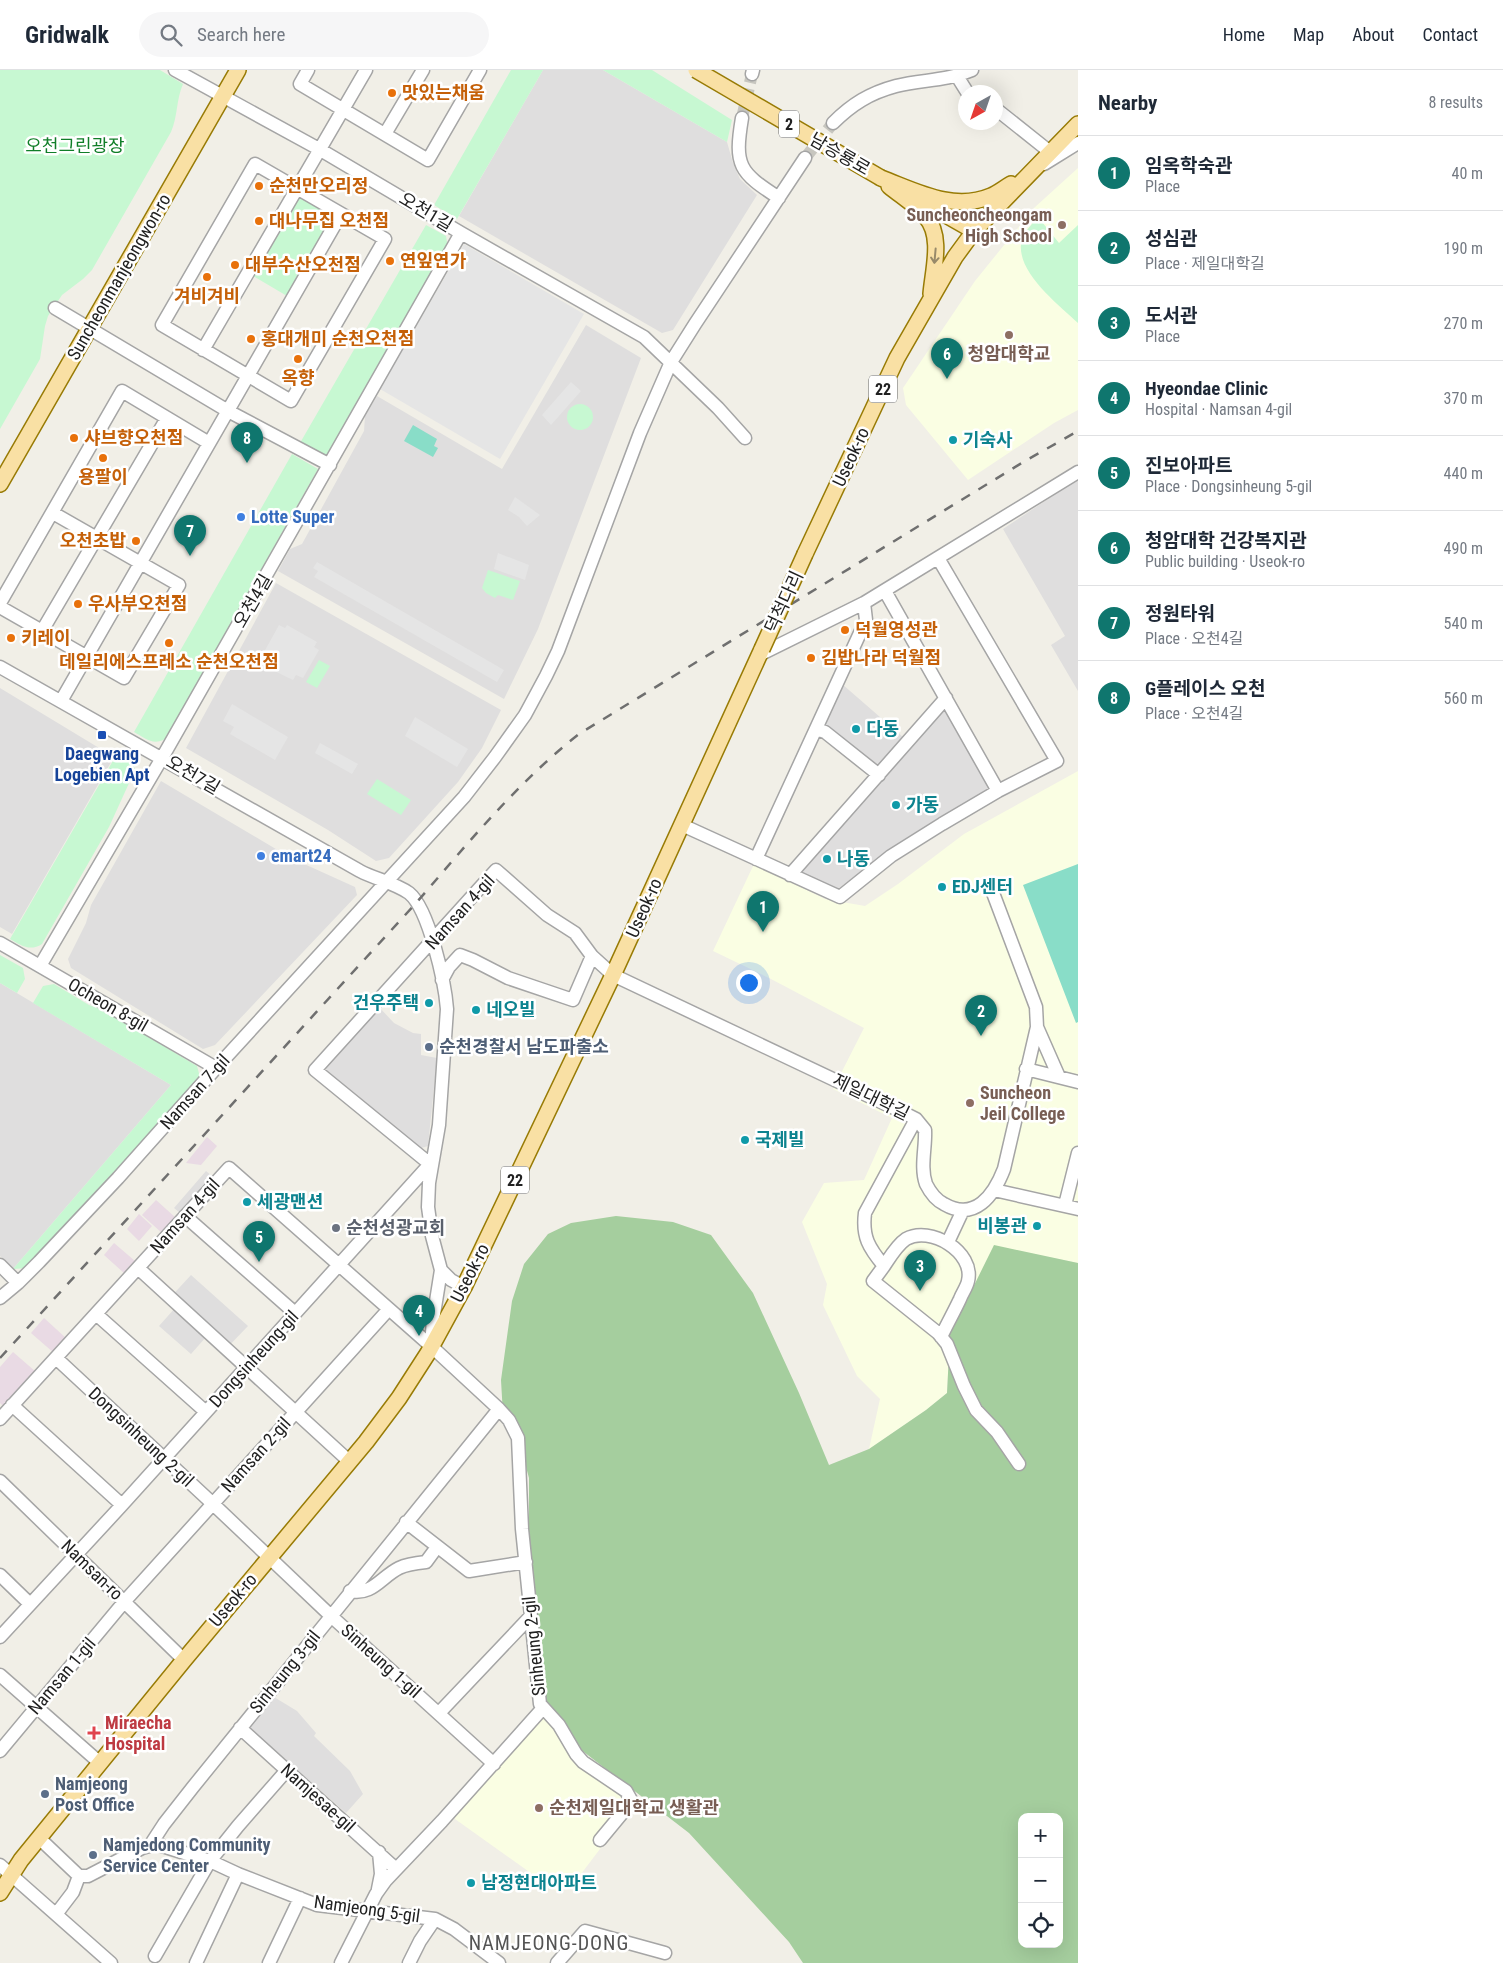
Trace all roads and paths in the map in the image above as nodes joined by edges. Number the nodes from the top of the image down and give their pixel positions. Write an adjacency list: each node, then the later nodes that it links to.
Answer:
1 (175, 70): 11 (street, 오천1길)
2 (238, 70): 11 (main road, Suncheonmanjeongwon-ro)
3 (308, 70): 12 (street)
4 (366, 70): 12 (street)
5 (423, 70): 17 (street)
6 (480, 70): 17 (street)
7 (696, 70): 23 (main road, 남승룡로 / 2, bridge)
8 (972, 70): 9 (street)
9 (957, 76): 10 (street); 15 (street)
10 (963, 85)
11 (224, 96): 19 (street, 오천1길); 31 (main road, Suncheonmanjeongwon-ro)
12 (343, 109): 17 (street); 19 (street)
13 (1003, 115): 20 (street)
14 (742, 118): 25 (street)
15 (833, 123)
16 (1078, 124): 20 (main road)
17 (386, 134)
18 (1078, 143): 22 (street)
19 (320, 149): 24 (street); 28 (street, 오천1길)
20 (1050, 152): 22 (main road)
21 (805, 158): 25 (street, Namsan 7-gil)
22 (1029, 173): 23 (main road); 27 (main road, Useok-ro)
23 (881, 178): 27 (main road, 2); 29 (main road, one-way to 29)
24 (297, 188): 26 (street); 32 (street); 32 (street)
25 (779, 198): 33 (street, Namsan 7-gil)
26 (341, 214): 34 (street); 34 (street)
27 (974, 230): 29 (main road, Useok-ro / 22)
28 (461, 233): 33 (street, 오천1길); 39 (street, 오천4길)
29 (930, 298): 44 (main road, Useok-ro / 22)
30 (55, 308): 31 (street)
31 (90, 327): 35 (street); 41 (main road, Suncheonmanjeongwon-ro)
32 (203, 350): 34 (street)
33 (671, 362): 37 (street, 오천1길); 63 (street, Namsan 7-gil)
34 (248, 376): 35 (street)
35 (228, 411): 38 (street); 39 (street)
36 (167, 418): 38 (street); 42 (street); 43 (street)
37 (745, 438)
38 (209, 443): 46 (street)
39 (330, 465): 57 (street, 오천4길)
40 (1078, 472): 45 (street)
41 (0, 484)
42 (53, 513): 43 (street); 49 (street)
43 (96, 538): 46 (street); 50 (street)
44 (805, 554): 51 (main road, 덕척다리 / 22, bridge)
45 (938, 558): 47 (street); 59 (street)
46 (140, 564): 52 (street); 52 (street)
47 (885, 591): 48 (street); 54 (street)
48 (864, 603): 51 (street); 56 (street)
49 (0, 605): 50 (street)
50 (42, 631): 52 (street)
51 (760, 652): 60 (main road, Useok-ro / 22)
52 (87, 657): 55 (street)
53 (0, 667): 55 (street, 오천7길)
54 (946, 698): 58 (street); 59 (street)
55 (61, 701): 57 (street, 오천7길)
56 (816, 729): 58 (street); 61 (street)
57 (162, 758): 63 (street, 오천7길); 68 (street, 오천4길)
58 (879, 774): 62 (street)
59 (998, 791): 62 (street)
60 (682, 825): 61 (street); 69 (main road, Useok-ro / 22)
61 (756, 859): 62 (street)
62 (790, 875)
63 (387, 883): 66 (street, 오천7길); 72 (street, Namsan 7-gil)
64 (990, 885): 71 (street)
65 (0, 942): 68 (street, Ocheon 8-gil)
66 (433, 942): 67 (street, Namsan 4-gil); 70 (street, 오천7길); 78 (street, Namsan 4-gil)
67 (592, 956): 69 (street, 제일대학길); 70 (street)
68 (40, 966): 72 (street, Ocheon 8-gil)
69 (614, 975): 76 (street, 제일대학길); 91 (main road, Useok-ro / 22)
70 (442, 980): 78 (street, 오천7길)
71 (1037, 1027): 73 (street); 74 (street)
72 (216, 1068): 90 (street, Namsan 7-gil)
73 (1026, 1069): 74 (street); 79 (street)
74 (1059, 1077): 75 (street)
75 (1078, 1082)
76 (916, 1119): 82 (street, 제일대학길); 87 (street)
77 (1078, 1152): 80 (street)
78 (431, 1165): 86 (street, Dongsinheung-gil); 89 (street, 오천7길)
79 (994, 1190): 80 (street); 82 (street)
80 (1065, 1205): 81 (street)
81 (1078, 1209)
82 (963, 1210): 84 (street)
83 (185, 1216): 86 (street, Namsan 4-gil); 88 (street, Namsan 4-gil); 94 (street)
84 (948, 1242): 87 (street); 96 (street)
85 (0, 1265): 90 (street)
86 (339, 1265): 93 (street, Namsan 4-gil); 94 (street, Dongsinheung-gil)
87 (884, 1266): 96 (street)
88 (138, 1268): 95 (street, Namsan 4-gil); 99 (street)
89 (441, 1270): 91 (street); 97 (street)
90 (18, 1283): 92 (street, Namsan 7-gil)
91 (464, 1286): 97 (main road, Useok-ro / 22)
92 (0, 1298)
93 (389, 1309): 97 (street, Namsan 4-gil); 103 (street, Namsan 2-gil)
94 (295, 1313): 99 (street, Dongsinheung-gil)
95 (96, 1314): 98 (street, Namsan 4-gil); 102 (street)
96 (941, 1337): 107 (street)
97 (431, 1346): 101 (street); 106 (main road, Useok-ro / 22)
98 (56, 1358): 100 (street, Namsan 4-gil); 105 (street, Dongsinheung 2-gil)
99 (246, 1368): 102 (street, Dongsinheung-gil); 103 (street)
100 (12, 1405): 104 (street, Namsan 4-gil); 110 (street)
101 (499, 1409): 111 (street, Sinheung 3-gil); 115 (street, Sinheung 2-gil)
102 (206, 1412): 105 (street, Dongsinheung-gil)
103 (295, 1412): 106 (street); 109 (street, Namsan 2-gil)
104 (0, 1418)
105 (164, 1458): 109 (street, Dongsinheung 2-gil); 110 (street, Dongsinheung-gil)
106 (350, 1462): 114 (main road, Useok-ro / 22)
107 (1019, 1464)
108 (0, 1481): 113 (street, Namsan-ro)
109 (212, 1503): 114 (street, Dongsinheung 2-gil); 118 (street, Namsan 2-gil)
110 (122, 1505): 113 (street, Dongsinheung-gil)
111 (406, 1522): 112 (street); 117 (street, Sinheung 3-gil)
112 (437, 1547): 115 (street); 117 (street)
113 (75, 1554): 118 (street, Namsan-ro); 119 (street, Dongsinheung-gil)
114 (269, 1558): 120 (street, Sinheung 1-gil); 123 (main road, Useok-ro / 22)
115 (526, 1562): 121 (street, Sinheung 2-gil)
116 (0, 1575): 119 (street)
117 (350, 1591): 120 (street, Sinheung 3-gil)
118 (124, 1602): 123 (street, Namsan-ro); 125 (street, Namsan 1-gil)
119 (30, 1604): 122 (street, Dongsinheung-gil)
120 (331, 1616): 127 (street, Sinheung 1-gil); 128 (street, Sinheung 3-gil)
121 (530, 1617): 126 (street, Sinheung 2-gil); 127 (street)
122 (0, 1637)
123 (184, 1660): 130 (main road, Useok-ro / 22)
124 (0, 1675): 125 (street)
125 (36, 1707): 129 (street, Namsan 1-gil); 130 (street)
126 (543, 1708): 131 (street); 134 (street, Sinheung 2-gil)
127 (439, 1713): 131 (street, Sinheung 1-gil)
128 (240, 1728): 132 (street, Namjesae-gil); 135 (street)
129 (0, 1751)
130 (100, 1763): 133 (main road, Useok-ro / 22)
131 (494, 1764): 138 (street)
132 (287, 1770): 136 (street, Namjesae-gil); 137 (street)
133 (39, 1838): 139 (main road, Useok-ro / 22); 141 (street)
134 (600, 1840)
135 (151, 1844): 137 (street, Namjeong 5-gil); 141 (street)
136 (379, 1852): 138 (street, Namjesae-gil); 143 (street)
137 (210, 1861): 140 (street, Namjeong 5-gil); 149 (street)
138 (396, 1869): 143 (street)
139 (6, 1870): 142 (main road, Useok-ro / 22); 146 (street)
140 (238, 1874): 144 (street, Namjeong 5-gil); 151 (street)
141 (79, 1876): 146 (street)
142 (0, 1892)
143 (376, 1893): 145 (street)
144 (300, 1898): 145 (street, Namjeong 5-gil); 152 (street, Namjeong 5-gil)
145 (367, 1911): 147 (street, Namjeong 5-gil); 153 (street)
146 (57, 1913): 150 (street)
147 (435, 1919): 154 (street, Namjeong 5-gil); 155 (street, Namjeong 5-gil)
148 (666, 1953): 156 (street)
149 (154, 1956)
150 (111, 1963)
151 (196, 1963)
152 (269, 1963)
153 (341, 1963)
154 (410, 1963)
155 (499, 1963)
156 (557, 1963)

